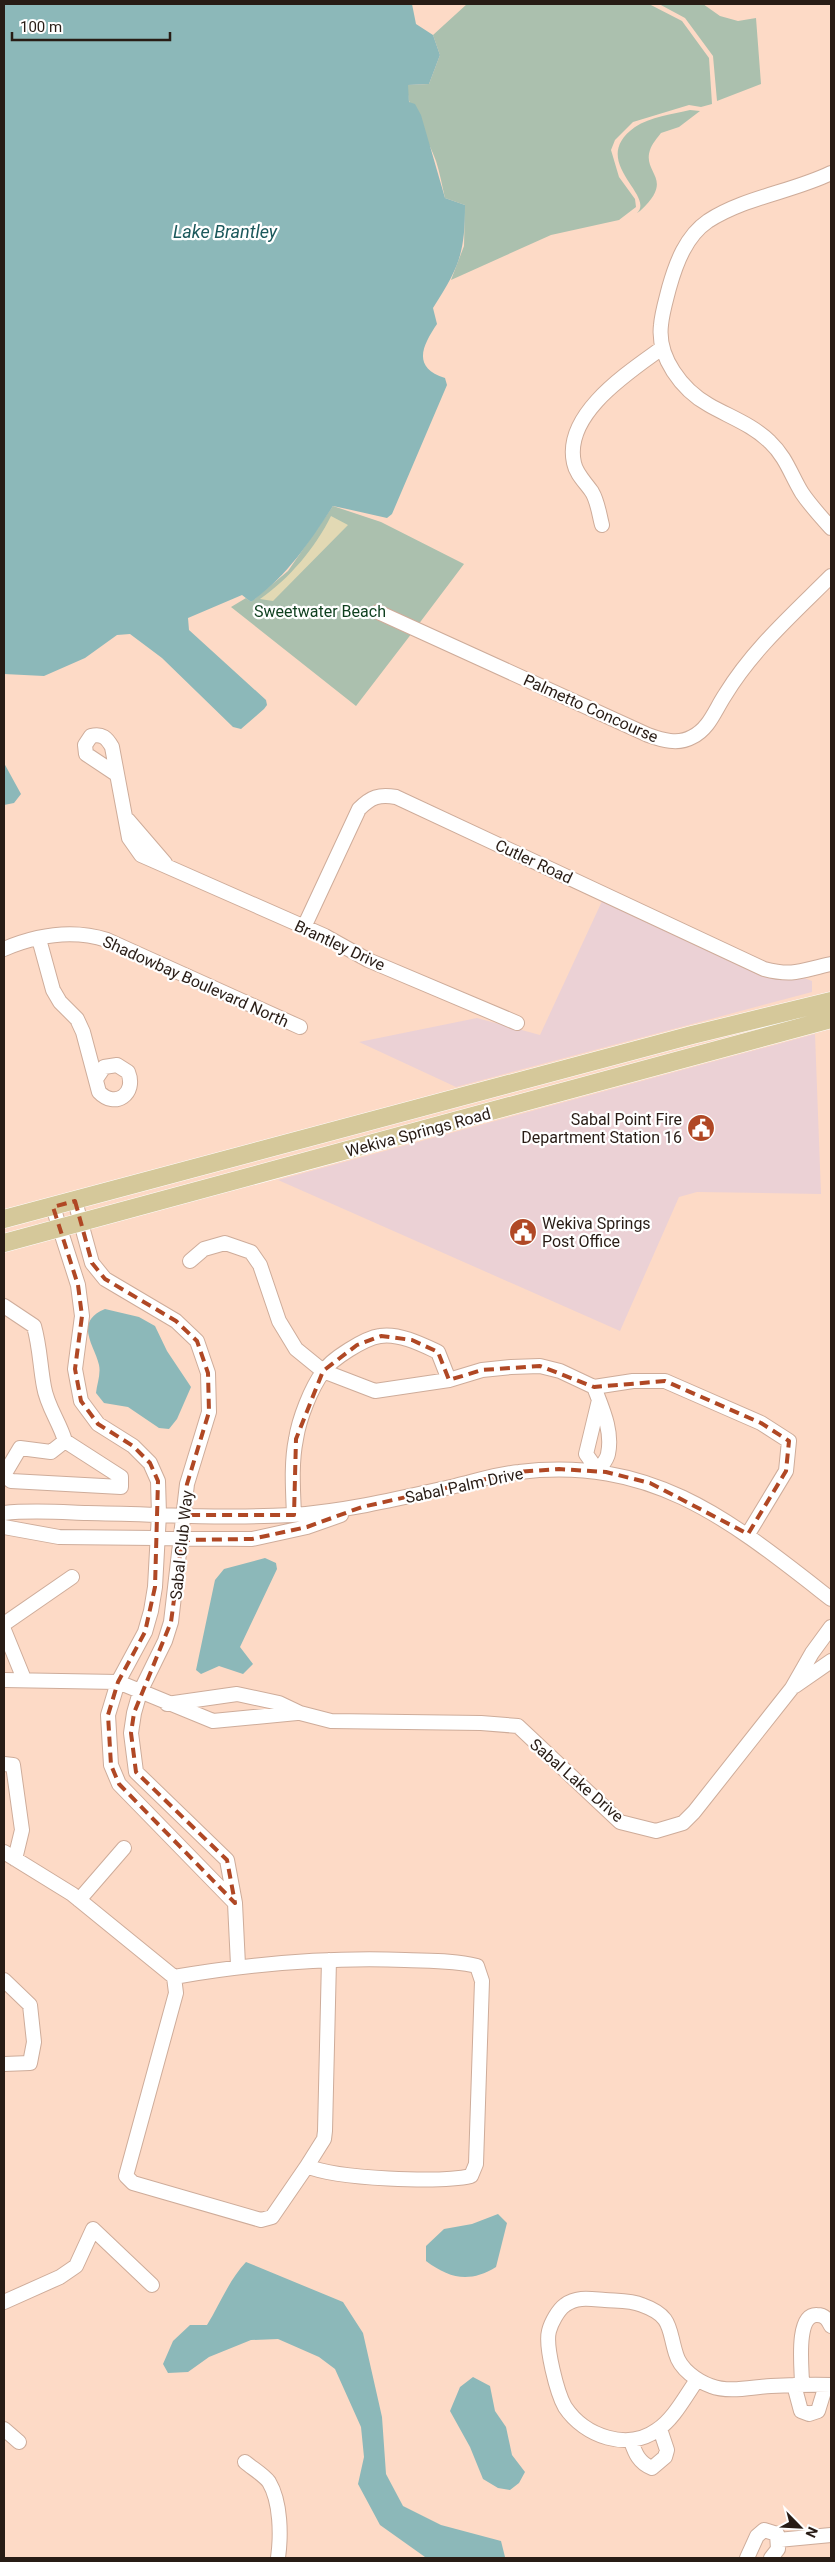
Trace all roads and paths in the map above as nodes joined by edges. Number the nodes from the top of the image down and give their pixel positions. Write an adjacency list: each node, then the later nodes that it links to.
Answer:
1 (831, 173): 2 (street)
2 (662, 348): 3 (street); 4 (street)
3 (602, 525)
4 (831, 528)
5 (831, 576): 6 (street, Palmetto Concourse)
6 (378, 612)
7 (116, 774): 8 (street, Brantley Drive)
8 (304, 927): 11 (street, Cutler Road); 14 (street, Brantley Drive)
9 (39, 938): 10 (street, Shadowbay Boulevard North); 15 (street, Shadowbay Boulevard North); 19 (street)
10 (4, 950)
11 (831, 964)
12 (831, 1001): 16 (main road, Wekiva Springs Road)
13 (831, 1019): 17 (main road, Wekiva Springs Road)
14 (518, 1023)
15 (300, 1027)
16 (692, 1035): 17 (main road); 18 (main road, Wekiva Springs Road)
17 (698, 1056): 20 (main road, Wekiva Springs Road)
18 (558, 1072): 20 (main road); 21 (main road, Wekiva Springs Road)
19 (96, 1079)
20 (564, 1091): 24 (main road, Wekiva Springs Road)
21 (75, 1201): 22 (main road, Wekiva Springs Road); 24 (street, Sabal Club Way)
22 (53, 1207): 23 (main road, Wekiva Springs Road); 25 (street, Sabal Club Way)
23 (4, 1219)
24 (81, 1224): 25 (main road, Wekiva Springs Road); 37 (street, Sabal Club Way)
25 (61, 1230): 26 (main road, Wekiva Springs Road); 36 (street, Sabal Club Way)
26 (4, 1244)
27 (190, 1261): 29 (street)
28 (4, 1306): 32 (street)
29 (323, 1371): 30 (street); 30 (street); 38 (street)
30 (449, 1380): 31 (street)
31 (597, 1393): 33 (street); 33 (street); 40 (street)
32 (65, 1441): 32 (street)
33 (598, 1471): 34 (street, Sabal Palm Drive); 40 (street, Sabal Palm Drive)
34 (362, 1507): 38 (street, Sabal Palm Drive); 42 (street, Sabal Palm Drive)
35 (4, 1513): 36 (street, Sabal Palm Drive)
36 (159, 1514): 37 (street, Sabal Palm Drive); 41 (street, Sabal Club Way)
37 (182, 1515): 38 (street, Sabal Palm Drive); 42 (street, Sabal Club Way)
38 (294, 1515)
39 (4, 1527): 41 (street, Sabal Palm Drive)
40 (748, 1534): 44 (street, Sabal Palm Drive)
41 (158, 1539): 42 (street, Sabal Palm Drive); 51 (street, Sabal Club Way)
42 (182, 1540): 53 (street, Sabal Club Way)
43 (72, 1577): 45 (street)
44 (831, 1599)
45 (4, 1624)
46 (831, 1627): 52 (street, Sabal Lake Drive)
47 (4, 1630): 49 (street)
48 (831, 1661): 52 (street, Sabal Lake Drive)
49 (24, 1679): 50 (street); 51 (street)
50 (4, 1680)
51 (118, 1682): 53 (street, Sabal Lake Drive); 60 (street, Sabal Club Way)
52 (792, 1688): 55 (street, Sabal Lake Drive)
53 (140, 1692): 54 (street, Sabal Lake Drive); 60 (street, Sabal Club Way)
54 (167, 1704): 55 (street, Sabal Lake Drive); 55 (street, Sabal Lake Drive)
55 (300, 1713)
56 (4, 1764): 58 (street)
57 (124, 1848): 59 (street)
58 (9, 1856): 59 (street)
59 (79, 1900): 63 (street)
60 (235, 1904): 62 (street, Sabal Club Way)
61 (329, 1960): 62 (street); 66 (street); 66 (street)
62 (238, 1965): 63 (street)
63 (174, 1976): 66 (street)
64 (4, 1980): 65 (street)
65 (4, 2064)
66 (307, 2166)
67 (152, 2285): 68 (street)
68 (4, 2302)
69 (831, 2326): 71 (street)
70 (697, 2380): 71 (street); 73 (street); 75 (street)
71 (798, 2384): 72 (street); 72 (street)
72 (828, 2385)
73 (660, 2428): 75 (street); 75 (street)
74 (4, 2429): 76 (street)
75 (631, 2441)
76 (19, 2442)
77 (245, 2462): 80 (street)
78 (831, 2535): 79 (street)
79 (778, 2540): 81 (street); 82 (street)
80 (278, 2558)
81 (747, 2558)
82 (772, 2558)

